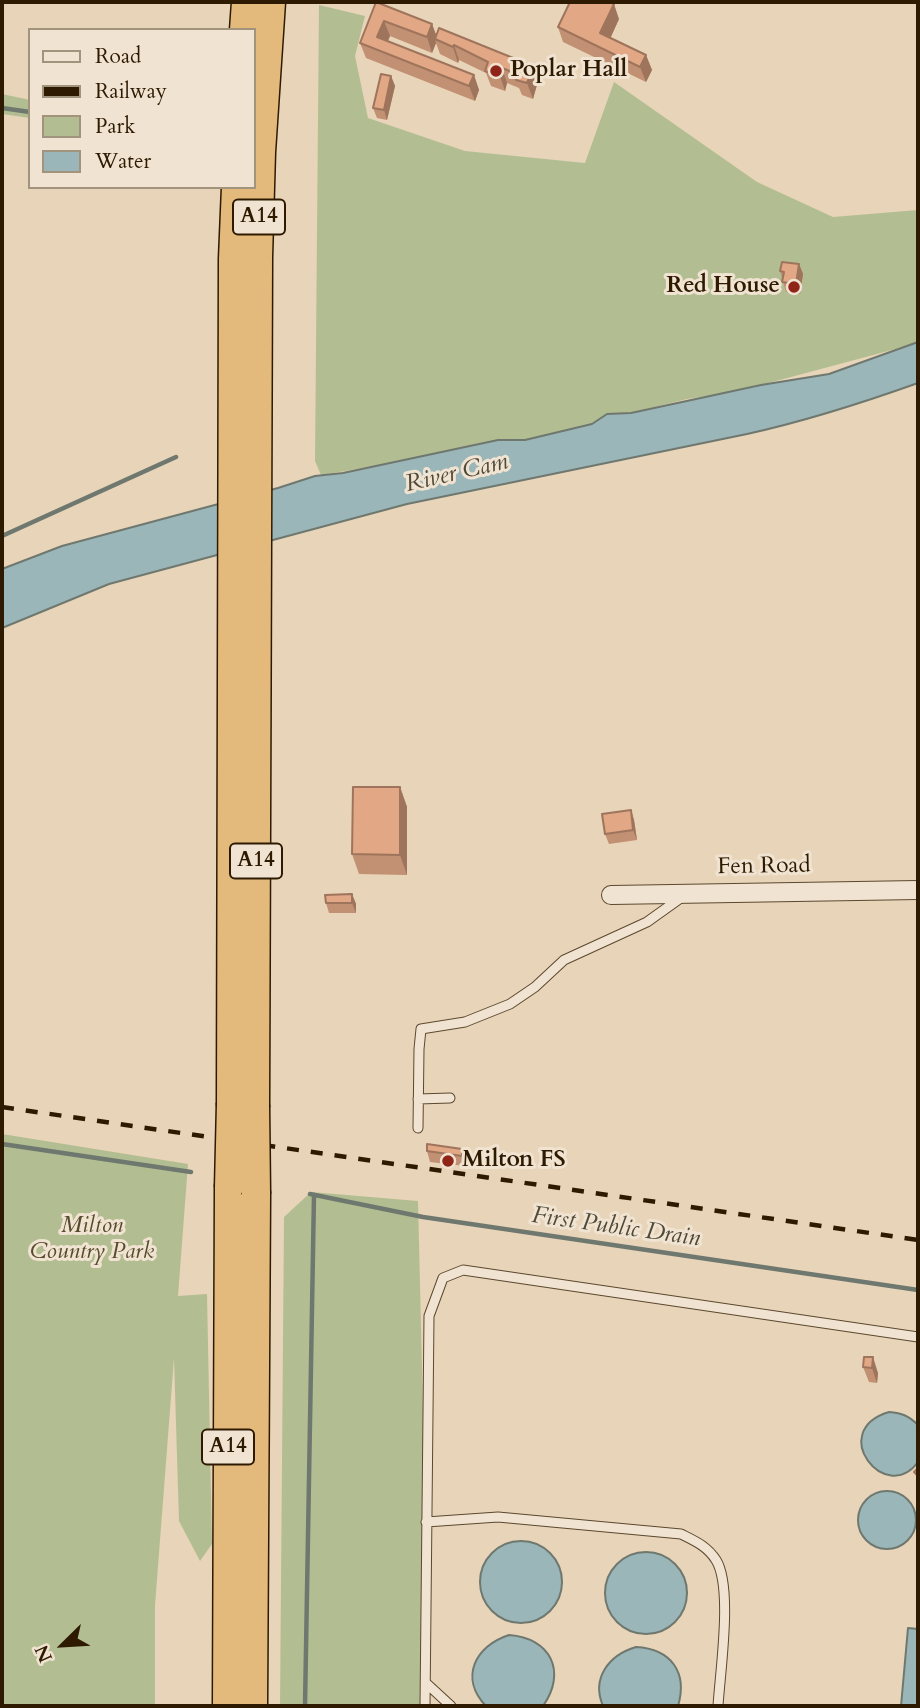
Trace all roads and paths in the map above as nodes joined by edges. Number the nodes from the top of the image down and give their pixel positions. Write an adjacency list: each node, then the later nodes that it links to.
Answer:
1 (227, 2): 4 (highway)
2 (246, 2): 5 (highway)
3 (271, 2): 7 (highway, A14)
4 (227, 28)
5 (244, 28)
6 (236, 189): 7 (highway, A14)
7 (245, 435): 14 (highway, A14, bridge)
8 (918, 890): 9 (street, Fen Road)
9 (686, 893): 10 (street, Fen Road); 12 (lane)
10 (611, 895)
11 (450, 1098): 12 (lane)
12 (418, 1099): 13 (lane)
13 (418, 1128)
14 (242, 1190): 18 (highway, A14); 19 (highway, A14)
15 (918, 1336): 16 (lane)
16 (426, 1522): 17 (lane); 22 (lane)
17 (426, 1683): 20 (lane); 21 (lane)
18 (227, 1706)
19 (253, 1706)
20 (425, 1706)
21 (451, 1706)
22 (718, 1706)

